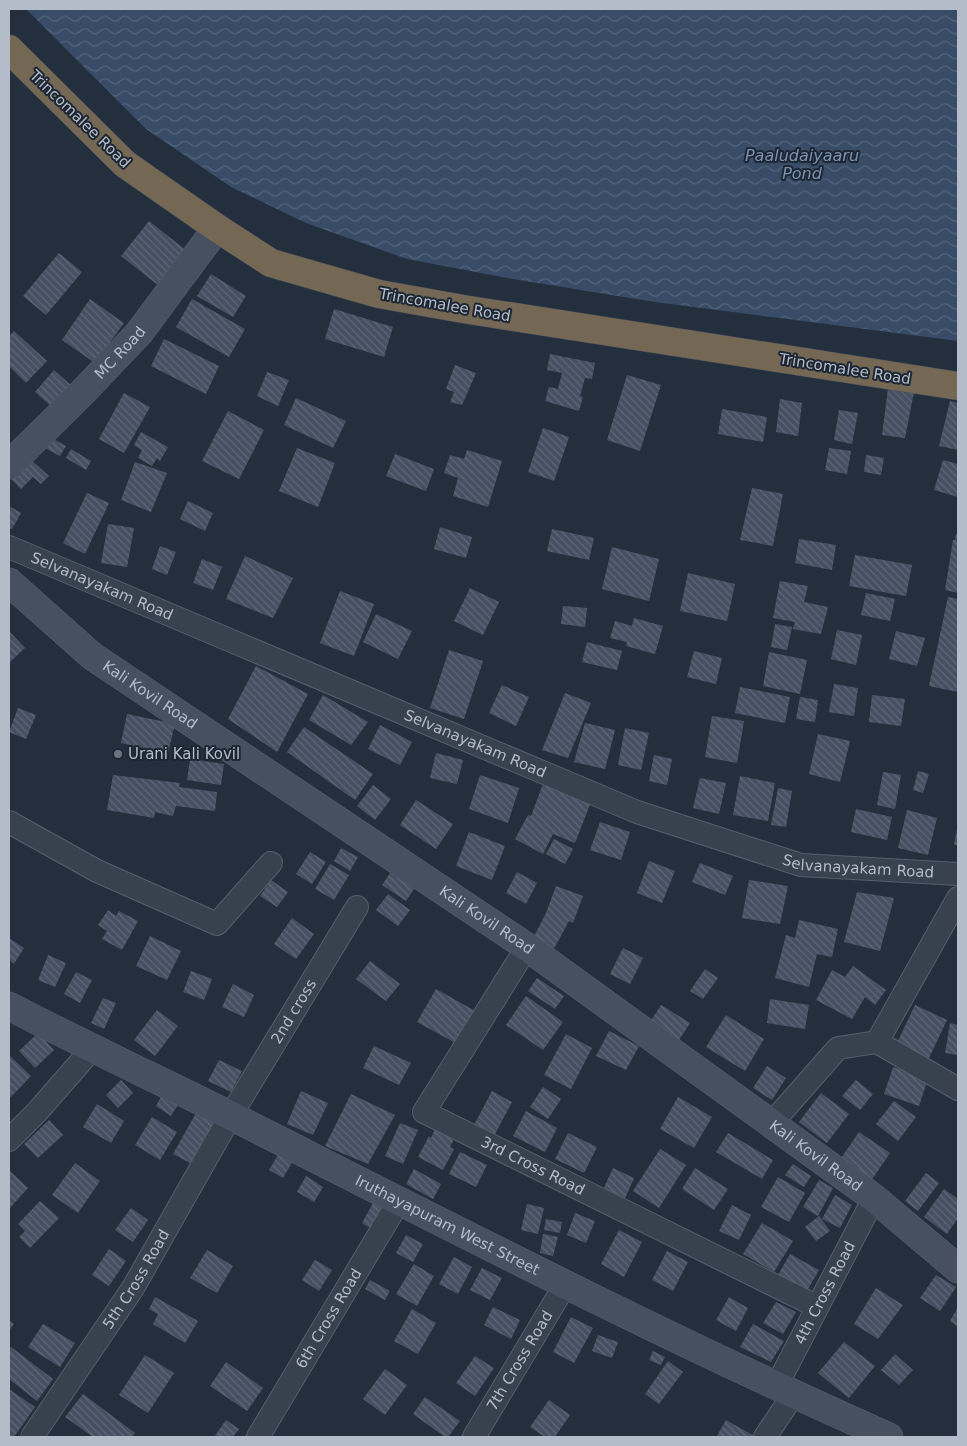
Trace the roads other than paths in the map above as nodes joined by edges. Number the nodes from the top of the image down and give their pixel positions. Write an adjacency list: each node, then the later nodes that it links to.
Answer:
1 (9, 49): 2 (highway, Trincomalee Road)
2 (217, 228): 3 (highway, Trincomalee Road); 4 (main road, MC Road)
3 (958, 386)
4 (9, 464)
5 (9, 547): 9 (street, Selvanayakam Road)
6 (9, 582): 12 (main road, Kali Kovil Road)
7 (9, 822): 8 (street)
8 (271, 863)
9 (958, 874)
10 (958, 898): 14 (street)
11 (358, 907): 17 (street, 2nd cross)
12 (527, 947): 18 (main road, Kali Kovil Road); 24 (street, 3rd Cross Road)
13 (9, 1006): 15 (main road, Iruthayapuram West Street)
14 (877, 1042): 16 (street); 18 (street)
15 (92, 1049): 17 (main road, Iruthayapuram West Street); 19 (street)
16 (958, 1089)
17 (231, 1116): 21 (main road, Iruthayapuram West Street); 26 (street, 5th Cross Road)
18 (771, 1124): 20 (main road, Kali Kovil Road)
19 (9, 1140)
20 (874, 1198): 22 (main road, Kali Kovil Road); 24 (street, 4th Cross Road)
21 (399, 1201): 23 (main road, Iruthayapuram West Street); 27 (street, 6th Cross Road)
22 (958, 1268)
23 (566, 1285): 25 (main road, Iruthayapuram West Street); 28 (street, 7th Cross Road)
24 (816, 1306): 25 (street, 4th Cross Road)
25 (784, 1391): 29 (street, 4th Cross Road); 30 (main road, Iruthayapuram West Street)
26 (32, 1437)
27 (258, 1437)
28 (474, 1437)
29 (765, 1437)
30 (889, 1437)

